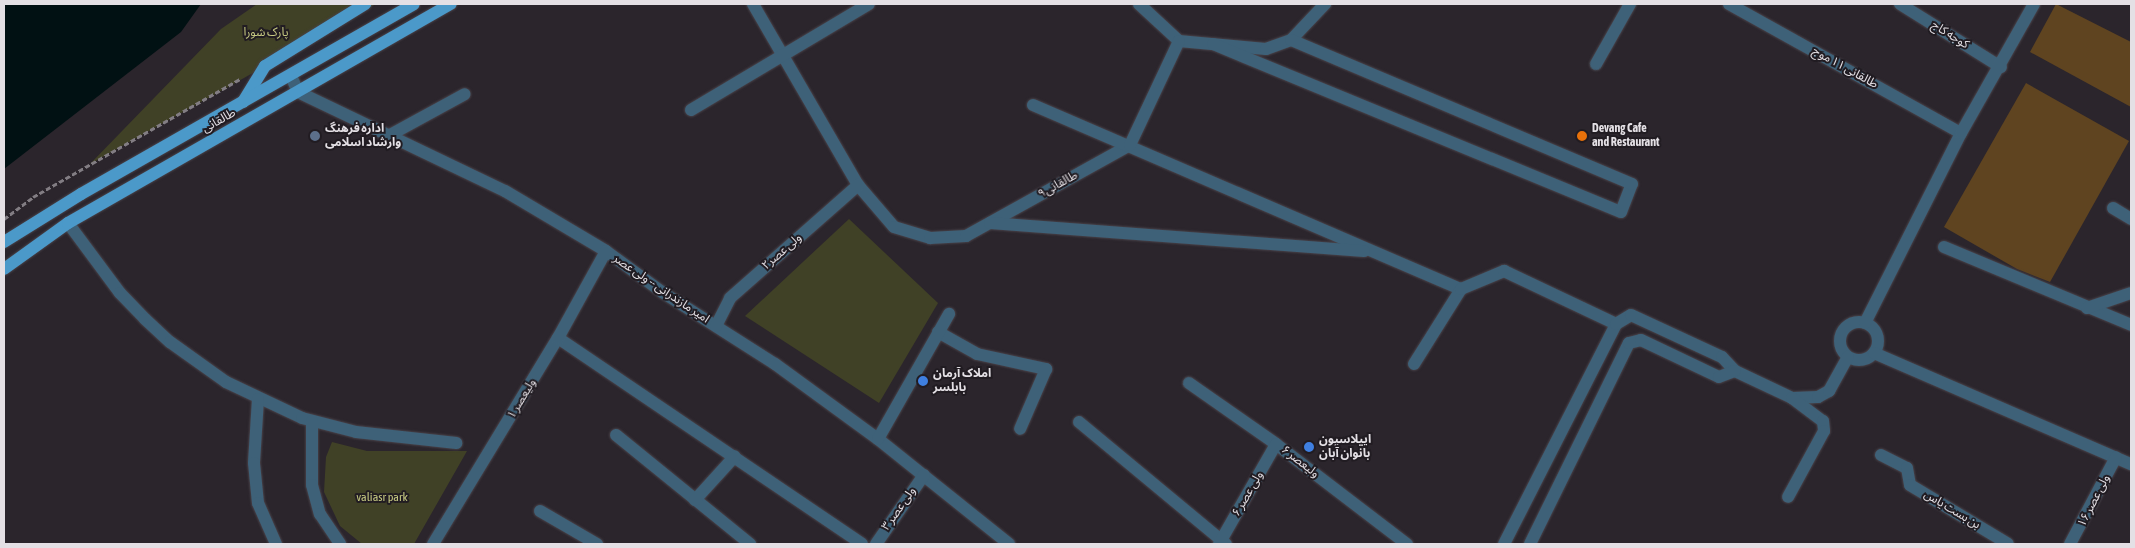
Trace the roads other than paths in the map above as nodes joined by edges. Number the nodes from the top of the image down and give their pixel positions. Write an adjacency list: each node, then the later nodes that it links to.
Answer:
1 (365, 4): 21 (main road)
2 (414, 4): 18 (main road, طالقانی)
3 (451, 4): 19 (main road, طالقانی)
4 (753, 4): 15 (street, طالقانی۹)
5 (869, 4): 15 (street)
6 (1139, 4): 13 (street)
7 (1325, 4): 12 (street)
8 (1630, 4): 16 (street)
9 (1730, 4): 24 (street, طالقانی ۱۱ موج)
10 (1900, 4): 17 (street, کوجه کاج)
11 (2034, 4): 17 (street)
12 (1290, 40): 14 (street); 14 (street)
13 (1179, 41): 14 (street); 26 (street)
14 (1213, 44)
15 (782, 53): 23 (street); 27 (street, طالقانی۹)
16 (1596, 64)
17 (2001, 67): 24 (street)
18 (290, 76): 19 (street); 21 (main road, طالقانی)
19 (298, 92): 25 (street, امیر مازندرانی -- ولی عصر); 30 (main road, طالقانی)
20 (464, 94): 25 (street)
21 (243, 103): 32 (main road, طالقانی)
22 (1033, 105): 26 (street)
23 (691, 110)
24 (1960, 133): 41 (street)
25 (390, 134): 34 (street, امیر مازندرانی -- ولی عصر)
26 (1130, 145): 31 (street, طالقانی۹); 35 (street)
27 (858, 185): 31 (street, طالقانی۹); 44 (street, ولی عصر۲)
28 (2113, 208): 29 (street)
29 (2131, 219)
30 (68, 223): 36 (main road, طالقانی); 53 (street)
31 (990, 223): 35 (street)
32 (4, 242)
33 (1944, 248): 39 (street)
34 (606, 251): 44 (street, امیر مازندرانی -- ولی عصر); 46 (street, ولیعصر ۱)
35 (1373, 251): 37 (street)
36 (4, 269)
37 (1460, 289): 42 (street); 49 (street)
38 (2131, 293): 39 (street)
39 (2088, 308): 43 (street)
40 (949, 314): 45 (street)
41 (1865, 323): 47 (street); 48 (street)
42 (1616, 324): 50 (street); 66 (street)
43 (2131, 325)
44 (716, 326): 58 (street, امیر مازندرانی -- ولی عصر)
45 (938, 332): 56 (street); 58 (street)
46 (558, 338): 62 (street); 74 (street, ولیعصر ۱)
47 (1874, 352): 48 (street); 63 (street)
48 (1848, 357): 52 (street)
49 (1414, 364)
50 (1735, 371): 52 (street); 69 (street)
51 (1189, 383): 60 (street, ولیعصر ۶)
52 (1792, 398): 67 (street)
53 (258, 400): 54 (street); 72 (street)
54 (312, 421): 59 (street); 73 (street)
55 (1079, 422): 71 (street)
56 (1020, 429)
57 (616, 435): 68 (street)
58 (878, 439): 65 (street, امیر مازندرانی -- ولی عصر)
59 (456, 444)
60 (1276, 444): 71 (street, ولی عصر ۶); 80 (street, ولیعصر ۶)
61 (1881, 455): 83 (street, بن بست یاس)
62 (735, 456): 68 (street); 77 (street)
63 (2116, 457): 64 (street); 84 (street, ولی عصر ۱۶)
64 (2131, 464)
65 (924, 475): 78 (street, ولی عصر ۳); 79 (street, امیر مازندرانی -- ولی عصر)
66 (1529, 494): 69 (street); 81 (street)
67 (1788, 497)
68 (695, 500): 76 (street)
69 (1550, 505): 82 (street)
70 (540, 511): 75 (street)
71 (1222, 543)
72 (276, 544)
73 (340, 544)
74 (433, 544)
75 (597, 544)
76 (750, 544)
77 (862, 544)
78 (876, 544)
79 (1008, 544)
80 (1407, 544)
81 (1504, 544)
82 (1530, 544)
83 (2008, 544)
84 (2070, 544)

